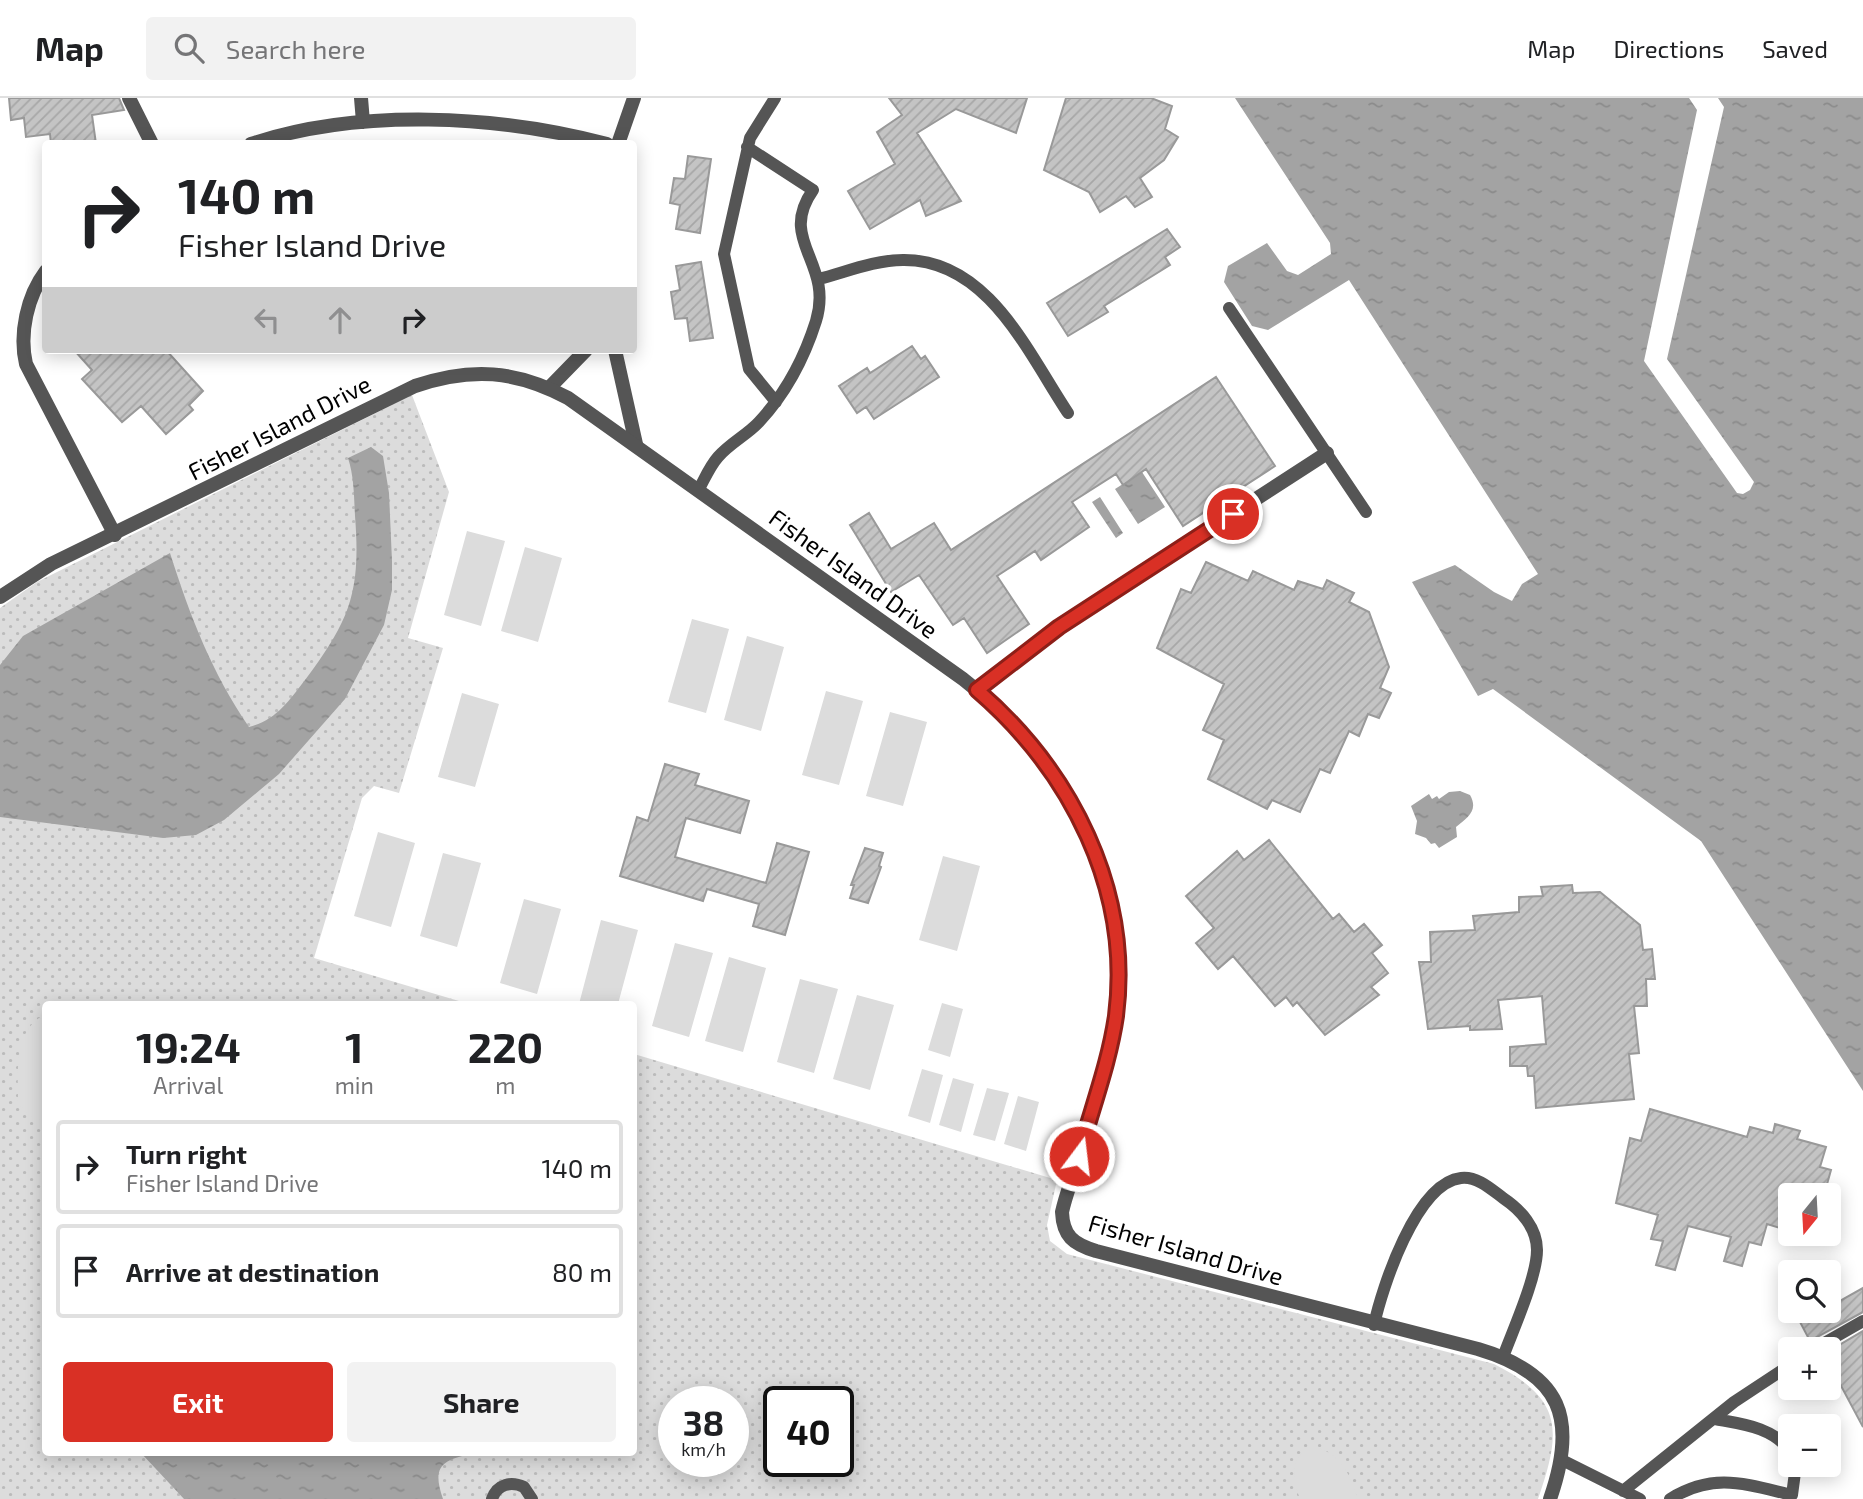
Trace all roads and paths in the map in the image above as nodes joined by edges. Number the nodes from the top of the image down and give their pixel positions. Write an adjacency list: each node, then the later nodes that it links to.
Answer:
1 (130, 98): 6 (street)
2 (361, 98): 5 (street)
3 (634, 98): 9 (street)
4 (775, 98): 10 (lane)
5 (363, 122): 7 (street); 8 (street)
6 (150, 140)
7 (266, 140)
8 (591, 140)
9 (619, 140)
10 (747, 147): 12 (lane); 17 (lane)
11 (42, 279): 23 (street)
12 (820, 279): 17 (lane); 18 (lane)
13 (1229, 308): 20 (lane)
14 (582, 354): 16 (street)
15 (616, 354): 19 (street)
16 (549, 388): 19 (street, Fisher Island Drive); 23 (street, Fisher Island Drive)
17 (776, 402): 21 (lane)
18 (1068, 414)
19 (636, 444): 21 (street, Fisher Island Drive)
20 (1327, 453): 22 (lane); 25 (street)
21 (699, 489): 25 (street, Fisher Island Drive)
22 (1366, 512)
23 (115, 535): 24 (street, Fisher Island Drive)
24 (0, 597)
25 (977, 690): 27 (street, Fisher Island Drive)
26 (1863, 1321): 28 (lane)
27 (1374, 1325): 29 (street, Fisher Island Drive); 29 (lane)
28 (1835, 1337)
29 (1503, 1357): 33 (street, Fisher Island Drive)
30 (1778, 1373): 31 (lane)
31 (1715, 1419): 32 (lane); 35 (lane)
32 (1778, 1437)
33 (1562, 1460): 35 (lane); 38 (street, Fisher Island Drive)
34 (1794, 1477): 40 (lane)
35 (1623, 1491): 39 (lane)
36 (492, 1499): 37 (lane)
37 (532, 1499)
38 (1550, 1499)
39 (1640, 1499)
40 (1670, 1499)

